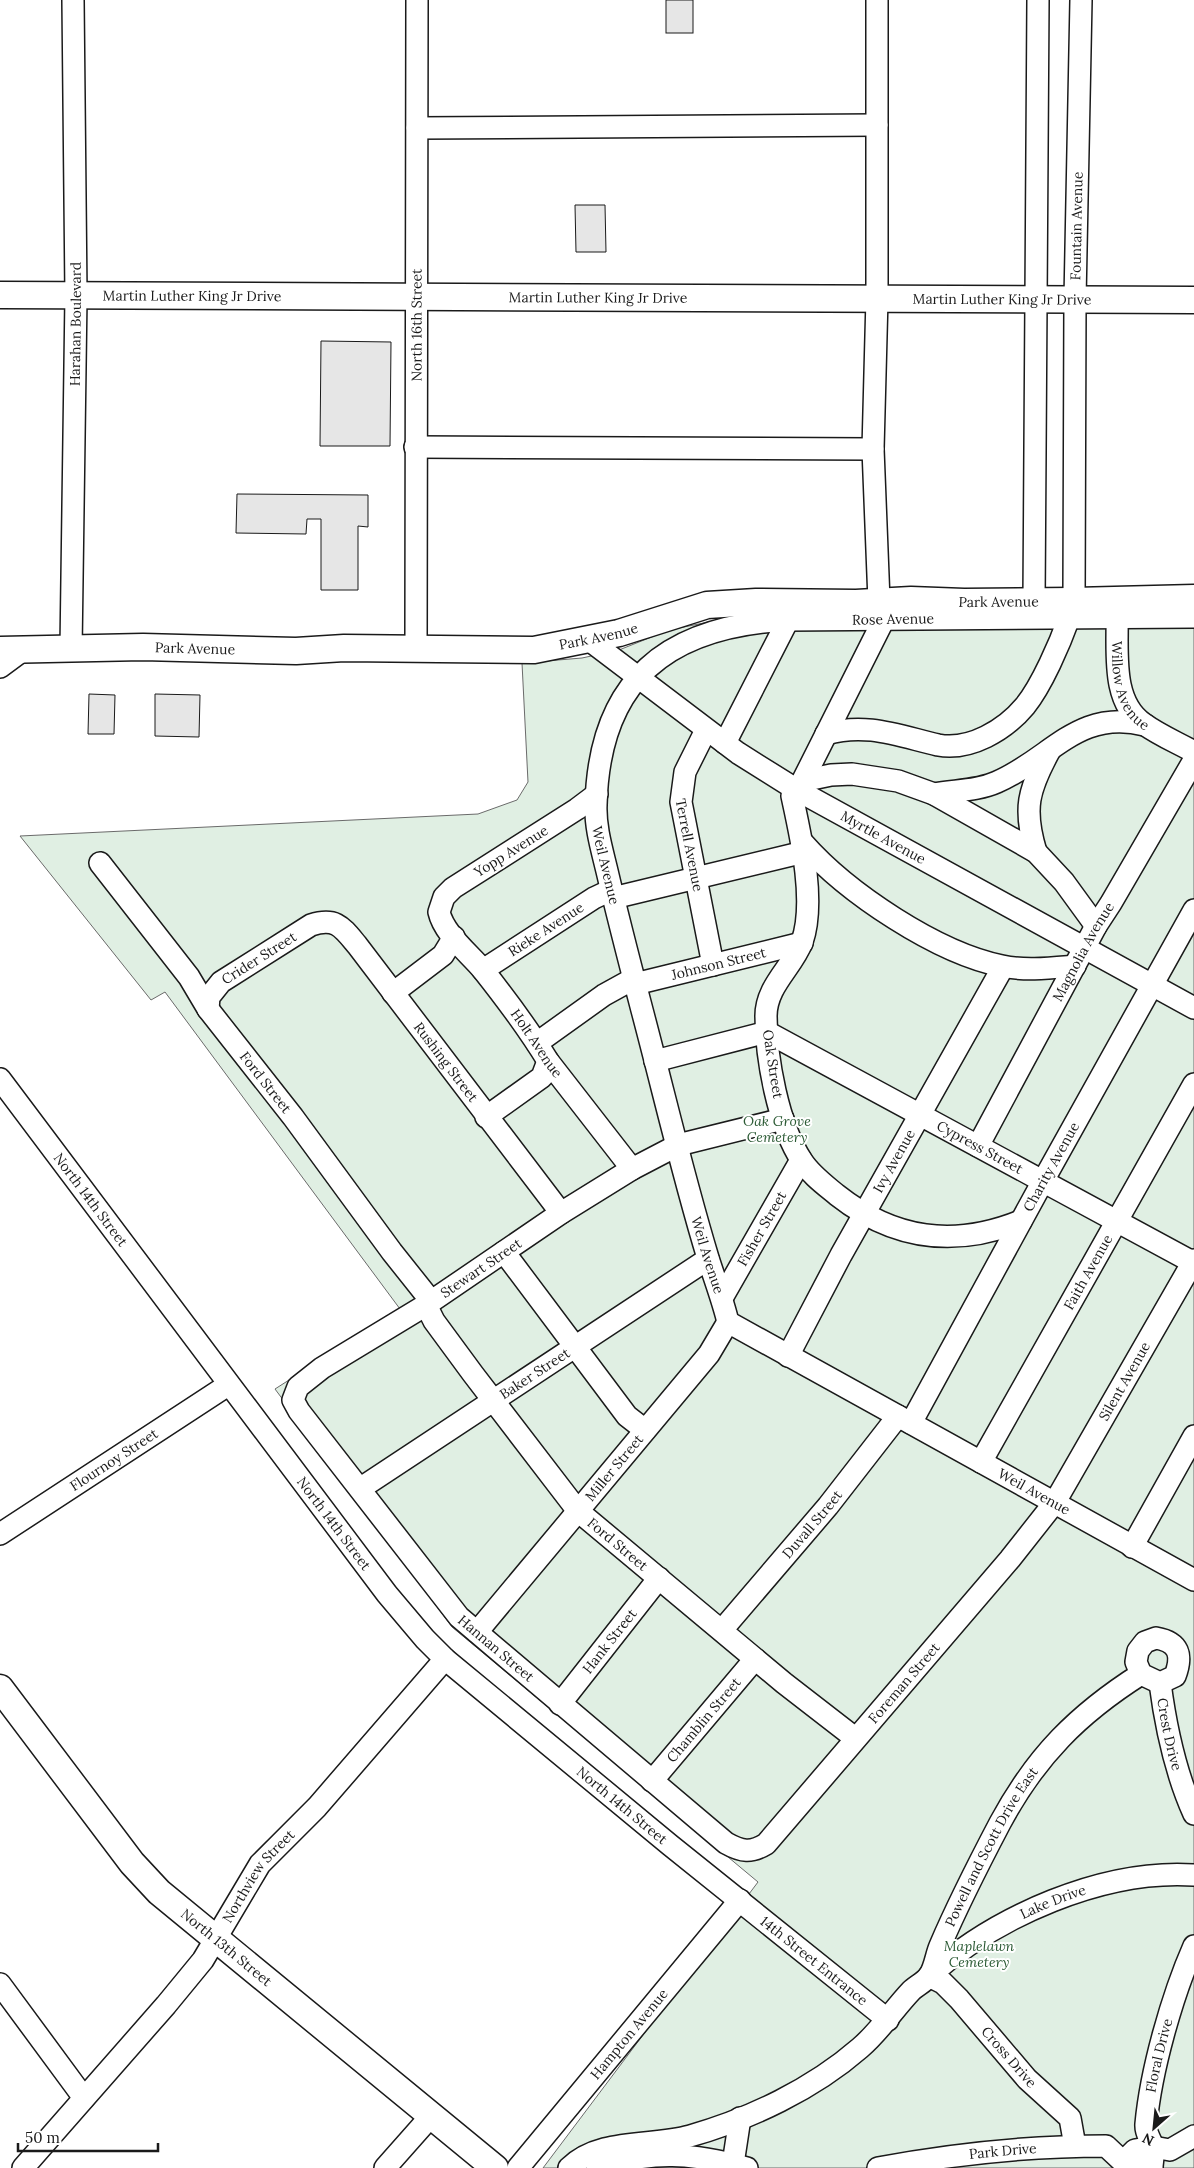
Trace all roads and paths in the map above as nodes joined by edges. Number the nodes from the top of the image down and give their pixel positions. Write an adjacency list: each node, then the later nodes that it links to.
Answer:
1 (73, 0): 10 (street, Harahan Boulevard)
2 (417, 0): 7 (street, North 16th Street)
3 (877, 0): 6 (street)
4 (1038, 0): 12 (street)
5 (1081, 0): 13 (street, Fountain Avenue)
6 (877, 125): 7 (street); 11 (street)
7 (417, 128): 9 (street, North 16th Street)
8 (0, 295): 10 (main road, Martin Luther King Jr Drive)
9 (416, 295): 10 (main road, Martin Luther King Jr Drive); 11 (main road, Martin Luther King Jr Drive); 15 (street, North 16th Street)
10 (76, 296): 25 (street, Harahan Boulevard)
11 (877, 298): 12 (main road, Martin Luther King Jr Drive); 16 (street)
12 (1035, 299): 13 (main road, Martin Luther King Jr Drive); 18 (street)
13 (1075, 299): 14 (main road, Martin Luther King Jr Drive); 20 (street, Fountain Avenue)
14 (1194, 300)
15 (415, 447): 16 (street); 27 (street, North 16th Street)
16 (873, 449): 19 (street)
17 (1194, 598): 20 (main road, Park Avenue)
18 (1034, 602): 19 (main road, Park Avenue); 20 (main road, Park Avenue)
19 (882, 610): 20 (street, Rose Avenue); 23 (street, Rose Avenue); 24 (main road, Park Avenue); 32 (street, Oak Street)
20 (1072, 610): 22 (street, Rose Avenue); 32 (street)
21 (1194, 617): 22 (street, Rose Avenue)
22 (1117, 618): 30 (street, Willow Avenue)
23 (788, 620): 29 (street, Rose Avenue); 33 (street)
24 (589, 640): 27 (main road, Park Avenue); 29 (street, Myrtle Avenue)
25 (71, 649): 26 (main road, Park Avenue); 27 (main road, Park Avenue)
26 (12, 650): 28 (street)
27 (416, 650)
28 (0, 667)
29 (637, 678): 31 (street, Myrtle Avenue); 38 (street, Weil Avenue)
30 (1144, 725): 34 (street); 35 (street, Willow Avenue)
31 (706, 730): 33 (street, Myrtle Avenue); 43 (street, Terrell Avenue)
32 (826, 734): 37 (street, Oak Street)
33 (725, 743): 37 (street, Myrtle Avenue)
34 (1051, 748): 39 (street); 41 (street)
35 (1194, 752)
36 (1194, 760): 48 (street, Magnolia Avenue)
37 (799, 787): 39 (street); 40 (street, Oak Street); 51 (street, Myrtle Avenue)
38 (597, 794): 44 (street, Weil Avenue); 46 (street, Yopp Avenue)
39 (934, 794): 41 (street)
40 (804, 848): 43 (street, Rieke Avenue); 50 (street, Oak Street); 53 (street)
41 (1036, 852): 48 (street)
42 (100, 863): 59 (street, Ford Street)
43 (697, 876): 44 (street, Rieke Avenue); 52 (street, Terrell Avenue)
44 (612, 894): 54 (street, Rieke Avenue); 55 (street, Weil Avenue)
45 (1194, 910): 56 (street, Charity Avenue)
46 (440, 917): 49 (street, Holt Avenue)
47 (324, 921): 57 (street, Rushing Street); 59 (street, Crider Street)
48 (1096, 926): 51 (street, Magnolia Avenue)
49 (454, 937): 54 (street, Holt Avenue); 57 (street)
50 (802, 943): 52 (street, Johnson Street); 60 (street, Oak Street)
51 (1080, 957): 53 (street); 56 (street, Myrtle Avenue); 69 (street, Magnolia Avenue)
52 (713, 965): 55 (street, Johnson Street)
53 (1003, 967): 65 (street, Ivy Avenue)
54 (482, 970): 61 (street, Holt Avenue)
55 (634, 981): 61 (street, Johnson Street); 62 (street, Weil Avenue)
56 (1153, 985): 58 (street, Myrtle Avenue); 72 (street, Charity Avenue)
57 (393, 993): 66 (street, Rushing Street)
58 (1194, 1008)
59 (208, 1009): 81 (street, Ford Street)
60 (767, 1032): 62 (street); 65 (street, Cypress Street); 67 (street, Oak Street)
61 (543, 1052): 66 (street); 71 (street, Holt Avenue)
62 (655, 1061): 68 (street, Weil Avenue)
63 (0, 1079): 85 (street, North 14th Street)
64 (1194, 1084): 75 (street, Faith Avenue)
65 (920, 1114): 69 (street, Cypress Street); 74 (street, Ivy Avenue)
66 (486, 1117): 73 (street, Rushing Street)
67 (784, 1119): 68 (street, Stewart Street); 70 (street, Oak Street)
68 (678, 1145): 71 (street, Stewart Street); 78 (street, Weil Avenue)
69 (978, 1146): 72 (street, Cypress Street)
70 (801, 1160): 74 (street, Oak Street); 80 (street, Fisher Street)
71 (632, 1169): 73 (street, Stewart Street)
72 (1043, 1181): 75 (street, Cypress Street); 76 (street, Charity Avenue)
73 (561, 1213): 77 (street, Stewart Street)
74 (864, 1215): 76 (street, Oak Street); 84 (street, Ivy Avenue)
75 (1116, 1221): 79 (street, Cypress Street); 91 (street, Faith Avenue)
76 (1021, 1222): 88 (street, Charity Avenue)
77 (504, 1252): 81 (street, Stewart Street); 83 (street)
78 (708, 1259): 80 (street, Weil Avenue); 83 (street, Baker Street)
79 (1194, 1262): 93 (street, Silent Avenue)
80 (722, 1298): 82 (street, Weil Avenue)
81 (429, 1303): 86 (street, Stewart Street); 87 (street, Ford Street)
82 (728, 1322): 84 (street, Weil Avenue); 89 (street, Miller Street)
83 (575, 1347): 87 (street, Baker Street); 89 (street)
84 (788, 1356): 88 (street, Weil Avenue)
85 (228, 1385): 95 (street, Flournoy Street); 101 (street, North 14th Street)
86 (293, 1400): 92 (street, Hannan Street)
87 (494, 1402): 92 (street, Baker Street); 94 (street, Ford Street)
88 (905, 1420): 91 (street, Weil Avenue); 99 (street, Duvall Street)
89 (645, 1430): 94 (street, Miller Street)
90 (1194, 1436): 96 (street)
91 (981, 1462): 93 (street, Weil Avenue)
92 (361, 1488): 100 (street, Hannan Street)
93 (1055, 1502): 96 (street, Weil Avenue); 108 (street, Foreman Street)
94 (578, 1511): 97 (street, Ford Street); 100 (street, Miller Street)
95 (0, 1534)
96 (1132, 1547): 98 (street, Weil Avenue)
97 (659, 1578): 99 (street, Ford Street); 107 (street, Hank Street)
98 (1194, 1580)
99 (722, 1630): 102 (street, Ford Street)
100 (477, 1632): 107 (street, Hannan Street)
101 (445, 1659): 113 (street, North 14th Street); 114 (street, Northview Street)
102 (755, 1659): 108 (street, Ford Street); 109 (street, Chamblin Street)
103 (1187, 1666): 104 (street, Crest Drive); 105 (street, Crest Drive)
104 (1141, 1674): 105 (street, Crest Drive); 116 (street, Powell and Scott Drive East)
105 (1160, 1683): 110 (street, Crest Drive)
106 (0, 1688): 114 (main road, North 13th Street)
107 (560, 1704): 109 (street, Hannan Street)
108 (855, 1738): 111 (street, Foreman Street)
109 (652, 1781): 111 (street, Hannan Street)
110 (1194, 1814)
111 (744, 1852)
112 (1194, 1875): 116 (street, Lake Drive)
113 (740, 1900): 118 (street, 14th Street Entrance); 129 (street, Hampton Avenue)
114 (214, 1939): 119 (street, Northview Street); 120 (main road, North 13th Street)
115 (1194, 1946): 124 (street, Floral Drive)
116 (929, 1976): 118 (street, Powell and Scott Drive East); 123 (street, Cross Drive)
117 (0, 1984): 119 (street)
118 (888, 2020): 121 (street, Powell and Scott Drive East)
119 (84, 2098): 126 (street, Northview Street)
120 (431, 2116): 127 (street); 128 (main road, North 13th Street)
121 (740, 2118): 125 (street); 130 (street, Powell and Scott Drive East)
122 (1194, 2136): 124 (street)
123 (1075, 2146): 124 (street, Park Drive); 132 (street, Park Drive)
124 (1144, 2158)
125 (740, 2166): 131 (street)
126 (23, 2168)
127 (386, 2168)
128 (495, 2168)
129 (518, 2168)
130 (569, 2168)
131 (597, 2168)
132 (878, 2168)

